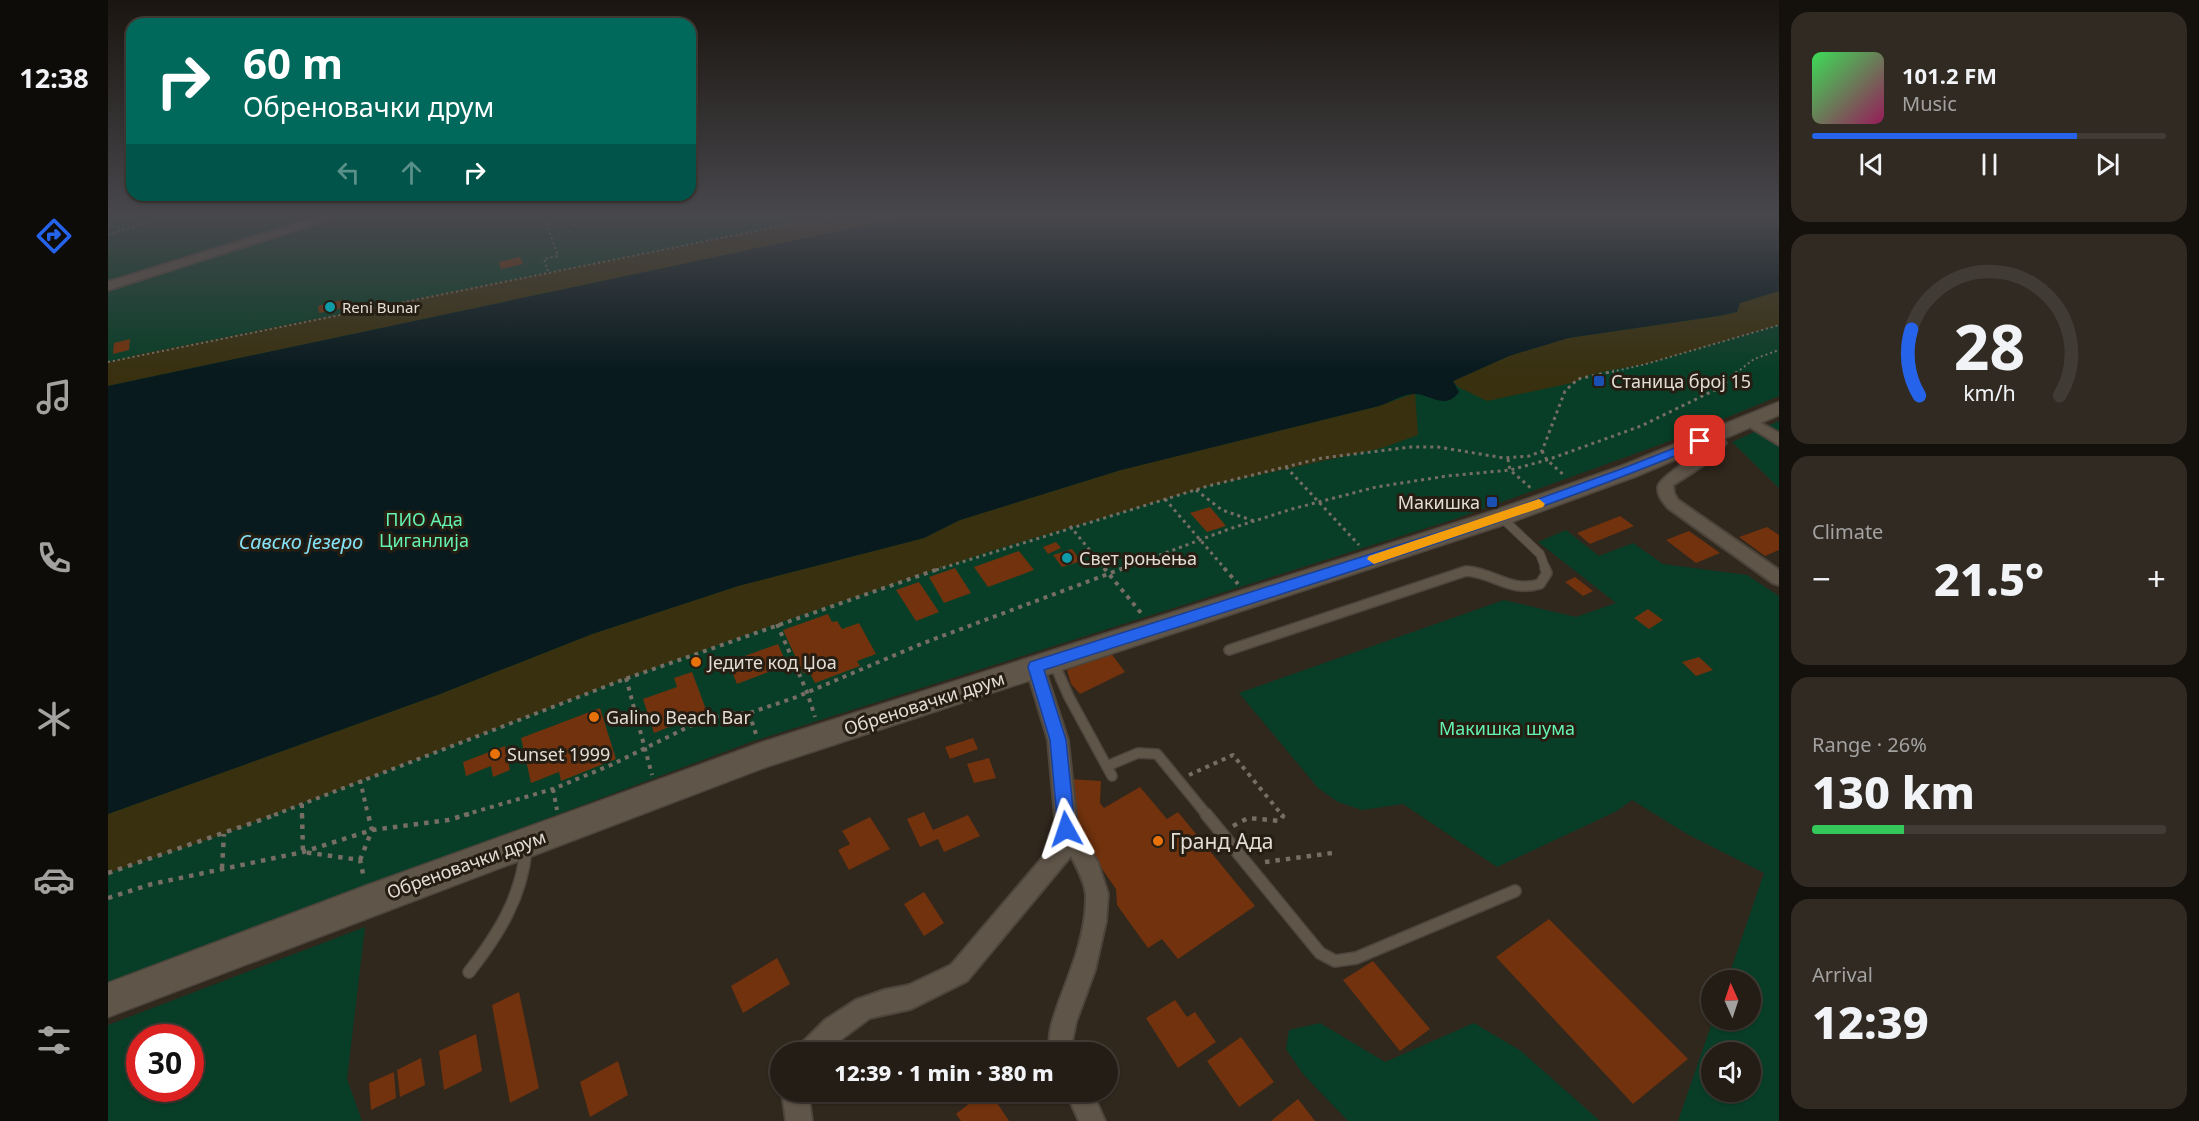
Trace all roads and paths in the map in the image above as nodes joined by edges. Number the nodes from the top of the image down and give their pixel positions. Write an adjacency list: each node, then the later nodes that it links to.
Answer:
1 (171, 266): 5 (street)
2 (546, 266): 4 (path)
3 (572, 266): 4 (path)
4 (548, 271): 8 (path)
5 (108, 286)
6 (1779, 325): 13 (path)
7 (1779, 350): 15 (path)
8 (108, 362)
9 (1779, 408): 10 (street, Обреновачки друм)
10 (1750, 421): 11 (street, Обреновачки друм); 12 (street)
11 (1715, 435): 18 (street, Обреновачки друм); 29 (street)
12 (1779, 440)
13 (1542, 451): 14 (path); 15 (path)
14 (1508, 459): 16 (path); 17 (path)
15 (1547, 460): 17 (path); 18 (path)
16 (1286, 467): 19 (path); 21 (path)
17 (1510, 470): 21 (path); 22 (path)
18 (1579, 489): 22 (street, Обреновачки друм)
19 (1196, 490): 20 (path); 24 (path)
20 (1165, 499): 25 (path); 26 (path)
21 (1319, 501): 24 (path); 27 (path)
22 (1546, 501): 23 (street, Обреновачки друм)
23 (1501, 517): 27 (street, Обреновачки друм); 33 (lane)
24 (1255, 521): 26 (path)
25 (1070, 526): 28 (path); 31 (path)
26 (1202, 540): 28 (path); 30 (path)
27 (1372, 560): 30 (street, Обреновачки друм)
28 (1110, 573): 32 (path); 36 (path)
29 (1779, 579)
30 (1251, 599): 32 (street, Обреновачки друм)
31 (777, 624): 35 (path); 36 (path)
32 (1153, 629): 34 (street, Обреновачки друм)
33 (1229, 650)
34 (1044, 664): 37 (street, Обреновачки друм); 40 (lane); 46 (street)
35 (626, 678): 38 (path); 39 (path)
36 (807, 692): 37 (path); 38 (path)
37 (821, 736): 41 (street, Обреновачки друм)
38 (645, 747): 41 (path); 43 (path)
39 (360, 780): 42 (path); 43 (path)
40 (1179, 780): 44 (lane); 44 (path)
41 (657, 793): 47 (street, Обреновачки друм)
42 (302, 804): 45 (path); 48 (path)
43 (372, 830): 48 (path); 50 (path)
44 (1222, 832): 51 (lane)
45 (224, 834): 52 (path); 53 (path)
46 (1072, 839): 59 (street); 60 (street)
47 (524, 843): 56 (street, Обреновачки друм); 57 (lane)
48 (303, 852): 50 (path); 52 (path)
49 (1332, 853): 51 (path)
50 (360, 860): 56 (path)
51 (1248, 864): 54 (lane)
52 (221, 868): 55 (path)
53 (108, 873)
54 (1515, 891)
55 (108, 898)
56 (368, 901): 58 (street, Обреновачки друм)
57 (470, 972)
58 (108, 1000)
59 (821, 1042)
60 (1060, 1042)
61 (796, 1102): 63 (street)
62 (1083, 1102): 64 (street)
63 (799, 1121)
64 (1092, 1121)

